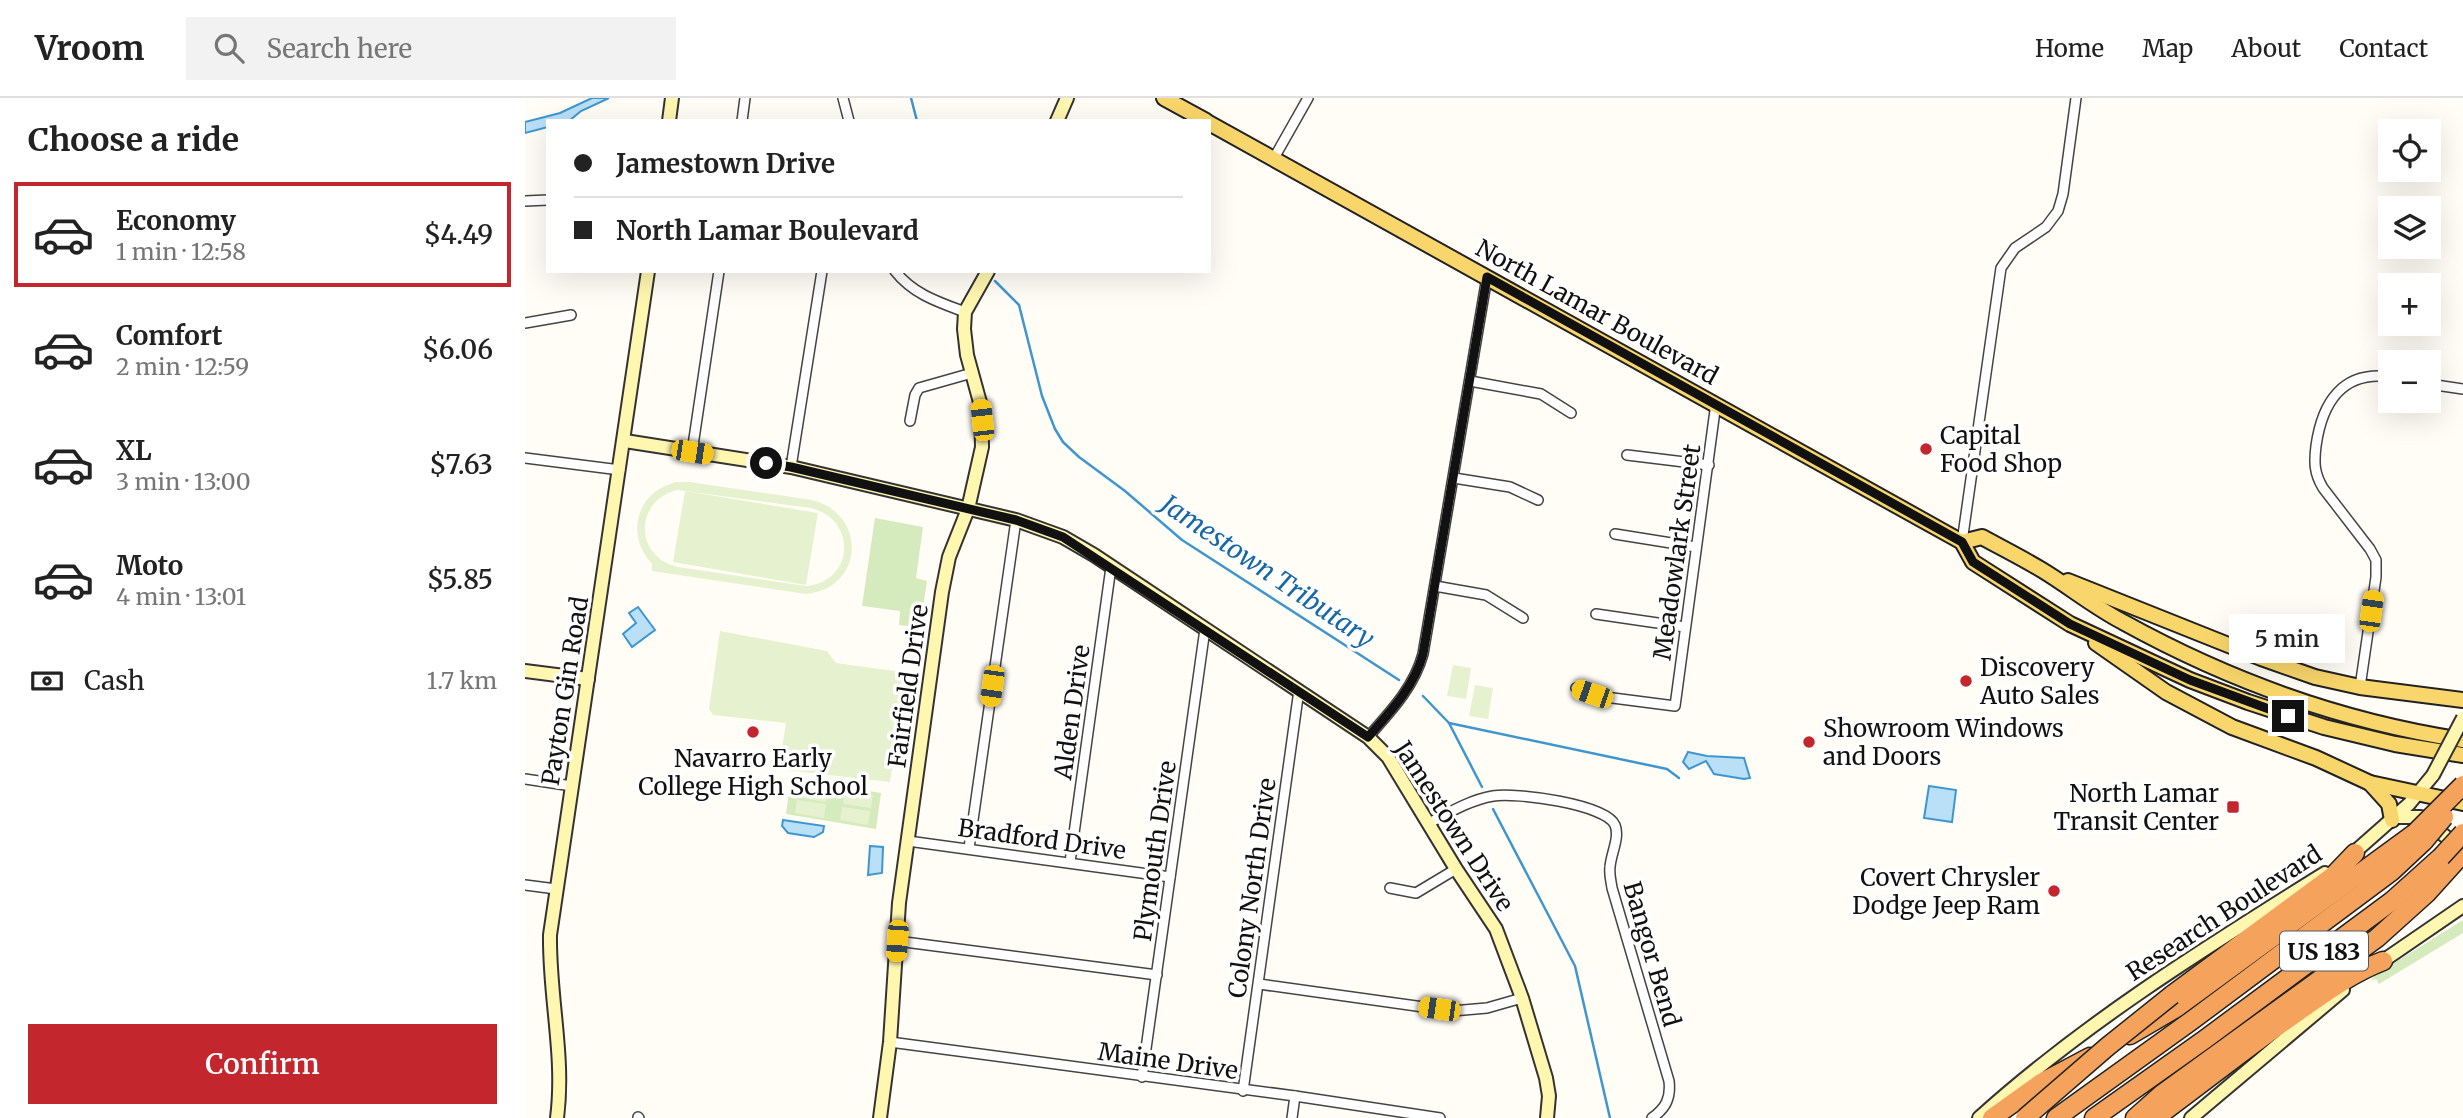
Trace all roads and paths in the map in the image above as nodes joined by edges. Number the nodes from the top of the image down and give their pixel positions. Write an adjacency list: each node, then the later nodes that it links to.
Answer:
1 (672, 98): 8 (street)
2 (745, 98): 9 (street)
3 (843, 98): 10 (street)
4 (1067, 98): 11 (street)
5 (1164, 98): 12 (main road, North Lamar Boulevard)
6 (1308, 98): 14 (street)
7 (2076, 98): 46 (street)
8 (669, 119)
9 (742, 119)
10 (848, 119)
11 (1058, 119)
12 (1202, 119)
13 (1211, 124): 14 (main road, North Lamar Boulevard)
14 (1274, 158): 22 (main road, North Lamar Boulevard)
15 (546, 200): 16 (street)
16 (525, 201)
17 (648, 273): 34 (street, Payton Gin Road)
18 (719, 273): 35 (street)
19 (822, 273): 39 (street)
20 (897, 273): 23 (street)
21 (987, 273): 23 (street, Fairfield Drive)
22 (1487, 277): 28 (street); 31 (main road, North Lamar Boulevard)
23 (965, 312): 26 (street, Fairfield Drive)
24 (571, 315): 25 (street)
25 (525, 323)
26 (972, 373): 33 (street); 43 (street, Fairfield Drive)
27 (2378, 375): 58 (street)
28 (1470, 381): 32 (street); 41 (street)
29 (2441, 386): 30 (street)
30 (2463, 389)
31 (1716, 403): 38 (street, Meadowlark Street); 46 (main road, North Lamar Boulevard)
32 (1571, 414)
33 (910, 421)
34 (625, 441): 35 (street, Jamestown Drive); 40 (street, Payton Gin Road)
35 (692, 452): 39 (street, Jamestown Drive)
36 (1627, 455): 38 (street)
37 (525, 458): 40 (street)
38 (1709, 465): 47 (street, Meadowlark Street)
39 (791, 467): 43 (street, Jamestown Drive)
40 (620, 470): 57 (street, Payton Gin Road)
41 (1454, 478): 42 (street); 50 (street)
42 (1538, 500)
43 (968, 509): 44 (street, Jamestown Drive); 77 (street, Fairfield Drive)
44 (1016, 520): 48 (street, Jamestown Drive); 78 (street)
45 (1615, 534): 47 (street)
46 (1962, 542): 49 (main road, North Lamar Boulevard); 53 (main road, North Lamar Boulevard)
47 (1696, 547): 54 (street, Meadowlark Street)
48 (1111, 567): 55 (street, Jamestown Drive); 81 (street, Alden Drive)
49 (2044, 571): 58 (main road); 64 (main road, North Lamar Boulevard)
50 (1435, 586): 52 (street); 63 (street)
51 (1597, 614): 54 (street)
52 (1523, 618)
53 (2070, 624): 65 (main road, North Lamar Boulevard); 67 (main road)
54 (1685, 627): 59 (street, Meadowlark Street)
55 (1205, 629): 60 (street, Jamestown Drive); 83 (street, Plymouth Drive)
56 (525, 671): 57 (street)
57 (588, 679): 69 (street, Payton Gin Road)
58 (2360, 687): 61 (main road)
59 (1576, 688)
60 (1299, 690): 63 (street, Jamestown Drive); 91 (street, Colony North Drive)
61 (2463, 700)
62 (2463, 718): 71 (street, Research Boulevard, bridge)
63 (1368, 737): 74 (street, Jamestown Drive)
64 (2463, 740)
65 (2463, 755)
66 (525, 779): 69 (street)
67 (2370, 783): 71 (main road); 73 (main road)
68 (2463, 785): 76 (highway, bridge)
69 (572, 786): 86 (street, Payton Gin Road)
70 (2463, 792): 76 (highway, US 183, bridge)
71 (2419, 794): 72 (main road); 73 (street, Research Boulevard)
72 (2463, 803)
73 (2394, 819): 79 (street, Research Boulevard); 80 (street)
74 (1429, 823): 82 (street, Jamestown Drive); 102 (street, Bangor Bend)
75 (2463, 833): 80 (highway, US 183, bridge)
76 (2420, 837): 104 (highway); 106 (highway, US 183)
77 (908, 841): 78 (street, Bradford Drive); 88 (street, Fairfield Drive)
78 (969, 848): 81 (street, Bradford Drive)
79 (2355, 853): 103 (street, Research Boulevard); 105 (highway, bridge)
80 (2455, 857): 107 (highway, US 183); 108 (highway)
81 (1070, 862): 83 (street, Bradford Drive)
82 (1457, 869): 85 (street); 92 (street, Jamestown Drive)
83 (1170, 877): 90 (street, Plymouth Drive)
84 (525, 885): 86 (street)
85 (1390, 888)
86 (556, 889): 97 (street, Payton Gin Road)
87 (2462, 908): 89 (street)
88 (897, 941): 90 (street); 93 (street, Fairfield Drive)
89 (2383, 961): 109 (highway); 110 (street)
90 (1157, 975): 94 (street, Plymouth Drive)
91 (1258, 984): 92 (street); 95 (street, Colony North Drive)
92 (1521, 998): 101 (street, Jamestown Drive)
93 (890, 1042): 94 (street, Maine Drive); 98 (street, Fairfield Drive)
94 (1142, 1077): 95 (street, Maine Drive)
95 (1243, 1091): 96 (street, Maine Drive)
96 (1295, 1096): 99 (street); 100 (street, Maine Drive)
97 (557, 1118)
98 (880, 1118)
99 (1292, 1118)
100 (1440, 1118)
101 (1547, 1118)
102 (1652, 1118)
103 (1979, 1118)
104 (1992, 1118)
105 (2025, 1118)
106 (2056, 1118)
107 (2094, 1118)
108 (2135, 1118)
109 (2155, 1118)
110 (2191, 1118)

